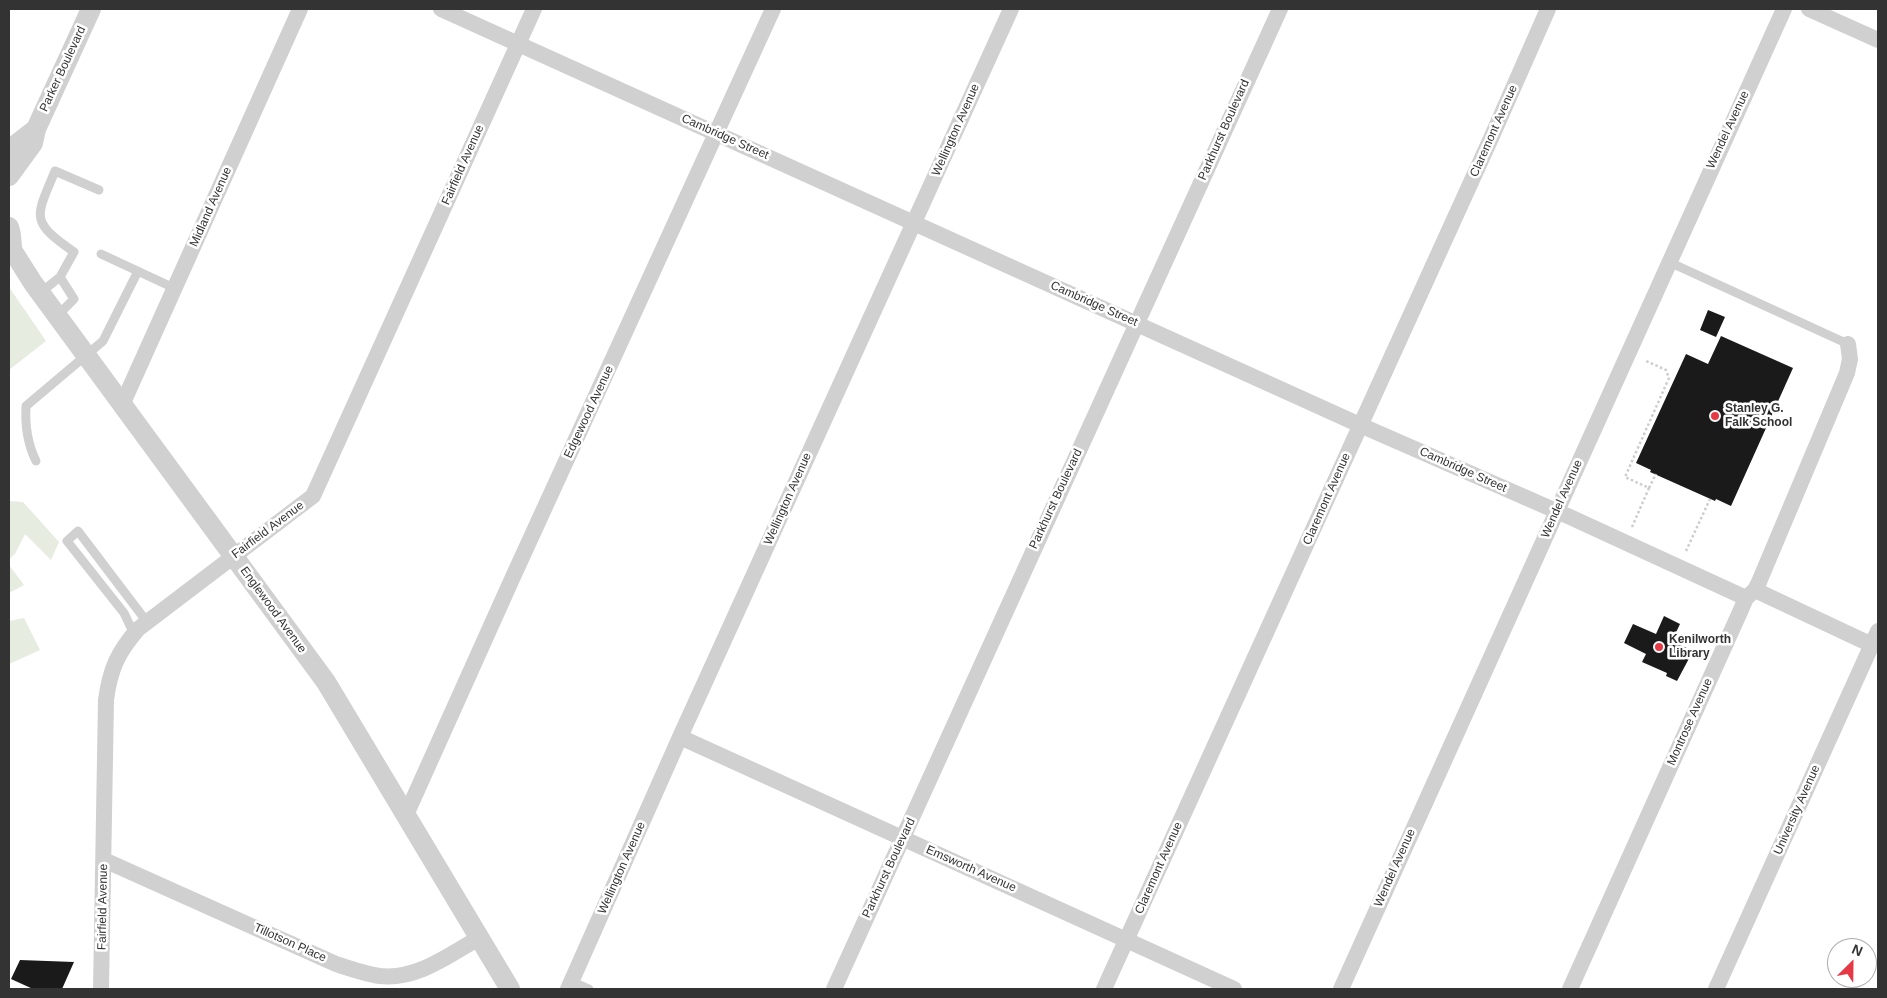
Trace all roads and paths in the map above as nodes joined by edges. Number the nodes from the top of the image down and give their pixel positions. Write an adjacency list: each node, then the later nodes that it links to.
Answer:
1 (91, 9): 13 (street, Parker Boulevard)
2 (300, 9): 26 (street, Midland Avenue)
3 (441, 9): 12 (street, Cambridge Street)
4 (534, 9): 12 (street, Fairfield Avenue)
5 (772, 9): 14 (street, Edgewood Avenue)
6 (1011, 9): 19 (street, Wellington Avenue)
7 (1280, 9): 29 (street, Parkhurst Boulevard)
8 (1548, 9): 34 (street, Claremont Avenue)
9 (1784, 9): 23 (street, Wendel Avenue)
10 (1809, 9): 11 (street)
11 (1878, 40)
12 (518, 43): 14 (street, Cambridge Street); 42 (street, Fairfield Avenue)
13 (36, 128): 15 (street, Parker Boulevard); 16 (street, Parker Boulevard)
14 (716, 133): 19 (street, Cambridge Street); 48 (street, Edgewood Avenue)
15 (9, 150)
16 (9, 175): 17 (street)
17 (9, 187)
18 (99, 190): 25 (lane)
19 (914, 222): 29 (street, Cambridge Street); 47 (street, Wellington Avenue)
20 (9, 227): 21 (street, Englewood Avenue)
21 (10, 246): 27 (street, Englewood Avenue)
22 (101, 254): 24 (lane)
23 (1669, 262): 30 (lane); 39 (street, Wendel Avenue)
24 (138, 271): 26 (lane); 31 (lane)
25 (60, 278): 27 (lane); 28 (lane)
26 (174, 288): 33 (street, Midland Avenue)
27 (40, 293): 28 (street, Englewood Avenue)
28 (58, 316): 31 (street, Englewood Avenue)
29 (1136, 323): 34 (street, Cambridge Street); 49 (street, Parkhurst Boulevard)
30 (1848, 344): 43 (street, Montrose Avenue)
31 (87, 355): 33 (street, Englewood Avenue); 35 (lane)
32 (1644, 360): 37 (path)
33 (122, 404): 42 (street, Englewood Avenue)
34 (1360, 425): 39 (street, Cambridge Street); 52 (street, Claremont Avenue)
35 (36, 461)
36 (1656, 474): 37 (path)
37 (1649, 488): 40 (path)
38 (1710, 499): 41 (path)
39 (1556, 511): 43 (street, Cambridge Street); 60 (street, Wendel Avenue)
40 (1632, 527)
41 (1686, 551)
42 (233, 556): 44 (street, Fairfield Avenue); 48 (street, Englewood Avenue)
43 (1751, 594): 46 (street, Cambridge Street); 61 (street, Montrose Avenue)
44 (147, 622): 45 (street, Fairfield Avenue); 45 (lane)
45 (134, 634): 50 (street, Fairfield Avenue)
46 (1875, 638): 62 (street, University Avenue)
47 (680, 737): 49 (street, Emsworth Avenue); 53 (street, Wellington Avenue)
48 (406, 815): 51 (street, Englewood Avenue)
49 (903, 838): 52 (street, Emsworth Avenue); 57 (street, Parkhurst Boulevard)
50 (104, 860): 51 (street, Tillotson Place); 54 (street, Fairfield Avenue)
51 (479, 938): 55 (street, Englewood Avenue)
52 (1127, 940): 58 (street, Claremont Avenue); 59 (street, Emsworth Avenue)
53 (569, 985): 56 (lane)
54 (101, 989)
55 (510, 989)
56 (589, 989)
57 (834, 989)
58 (1104, 989)
59 (1234, 989)
60 (1340, 989)
61 (1570, 989)
62 (1716, 989)

